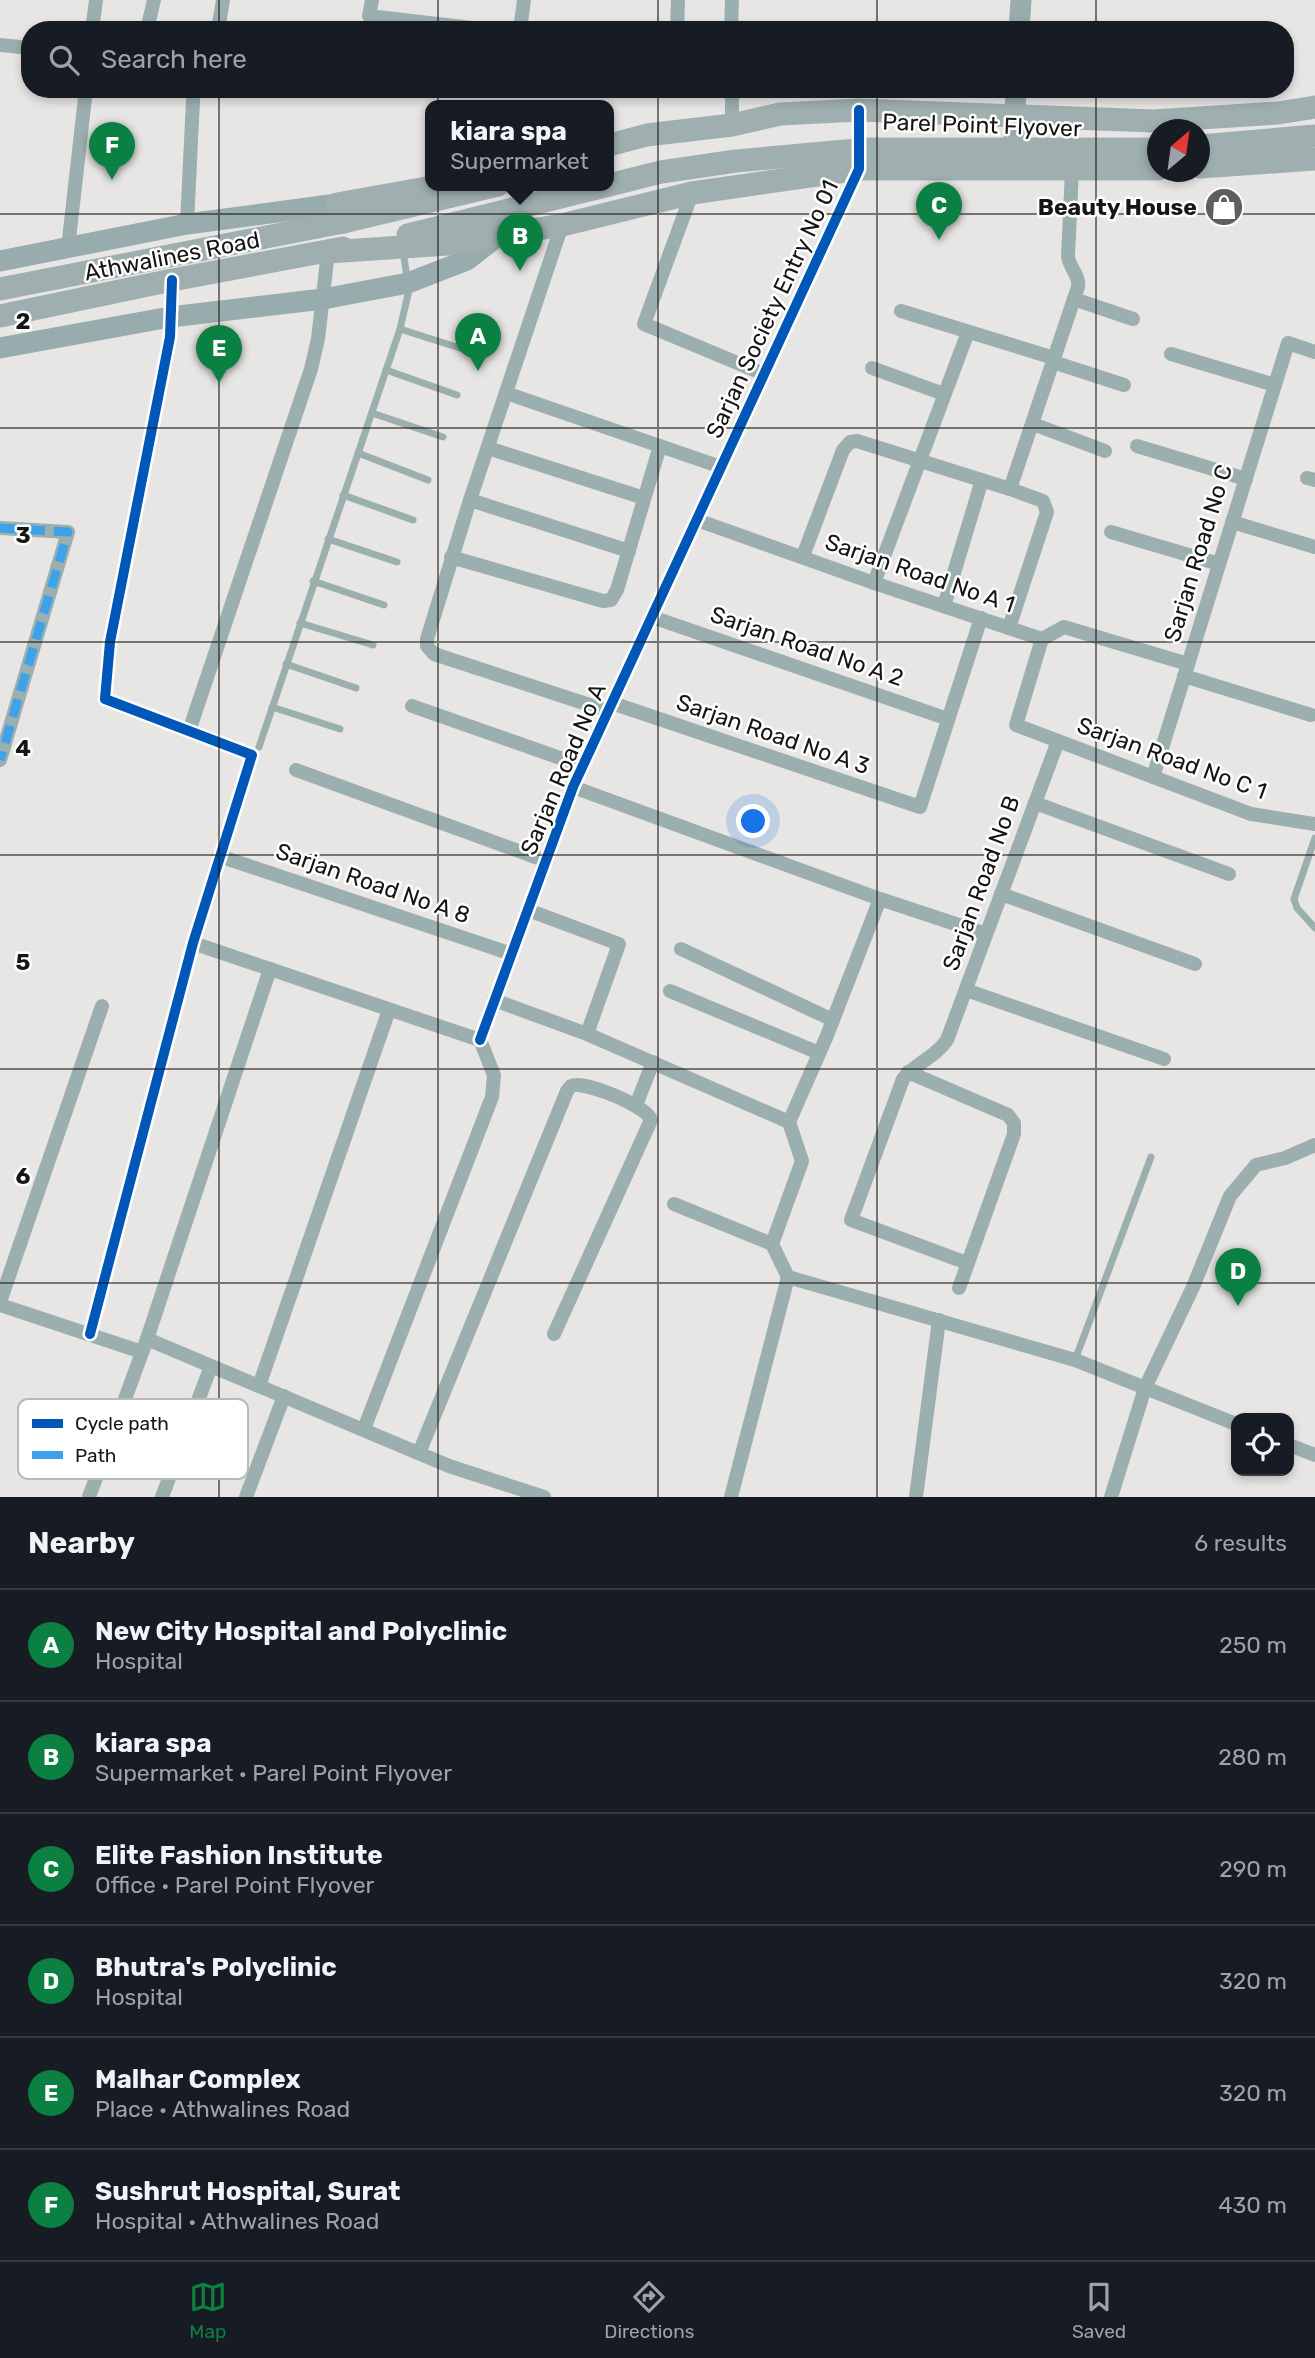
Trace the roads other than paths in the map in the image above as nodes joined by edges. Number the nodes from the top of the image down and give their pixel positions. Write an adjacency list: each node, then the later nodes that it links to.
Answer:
1 (96, 0): 9 (street)
2 (154, 0): 10 (street)
3 (223, 0): 11 (street)
4 (372, 0): 12 (street)
5 (524, 0): 13 (street)
6 (678, 0): 14 (street)
7 (732, 0): 15 (street)
8 (1021, 0): 16 (street)
9 (93, 21)
10 (149, 21)
11 (220, 21)
12 (412, 21)
13 (521, 21)
14 (677, 21)
15 (732, 21)
16 (1020, 21)
17 (0, 45): 18 (street)
18 (21, 47)
19 (85, 98): 48 (street)
20 (732, 98): 27 (street)
21 (1016, 98): 25 (street)
22 (192, 100): 44 (street)
23 (1315, 107): 25 (main road)
24 (859, 110): 25 (main road); 27 (main road); 35 (street, Sarjan Society Entry No 01)
25 (1015, 114): 36 (street)
26 (1315, 118): 32 (main road, Parel Point Flyover)
27 (732, 125): 29 (main road)
28 (1315, 136): 30 (main road)
29 (614, 144)
30 (1210, 145)
31 (1147, 149): 39 (main road, Parel Point Flyover)
32 (614, 156)
33 (1315, 159): 34 (main road)
34 (1210, 166)
35 (859, 169): 36 (main road); 42 (main road); 69 (street, Sarjan Society Entry No 01)
36 (1013, 169): 38 (main road)
37 (1147, 169): 38 (main road)
38 (1072, 170): 55 (street)
39 (614, 184)
40 (586, 191): 49 (main road, Parel Point Flyover)
41 (442, 193): 43 (main road)
42 (692, 194): 45 (main road); 69 (street)
43 (340, 213): 44 (street); 53 (main road, Athwalines Road)
44 (187, 224): 48 (street)
45 (562, 225): 46 (main road); 72 (street)
46 (499, 235): 47 (main road); 52 (street)
47 (402, 247): 49 (main road); 52 (lane)
48 (68, 248): 50 (street)
49 (328, 252): 51 (main road, Athwalines Road); 54 (street)
50 (0, 261)
51 (172, 280): 57 (main road, Athwalines Road); 58 (street)
52 (408, 283): 54 (street); 60 (lane)
53 (0, 289)
54 (323, 299): 58 (street); 123 (street)
55 (1074, 299): 59 (street); 66 (street)
56 (901, 311): 61 (street)
57 (0, 316)
58 (170, 317): 62 (street); 123 (street)
59 (1133, 319)
60 (400, 329): 63 (lane); 68 (lane)
61 (968, 332): 66 (street); 73 (street)
62 (0, 348)
63 (466, 350)
64 (1315, 352): 71 (street, Sarjan Road No C)
65 (1171, 354): 71 (street)
66 (1054, 360): 70 (street); 76 (street)
67 (872, 368): 73 (street)
68 (386, 370): 74 (lane); 75 (lane)
69 (764, 374): 84 (street, Sarjan Society Entry No 01)
70 (1124, 385)
71 (1275, 385): 85 (street, Sarjan Road No C)
72 (506, 393): 78 (street); 80 (street)
73 (944, 394): 83 (street)
74 (457, 396)
75 (372, 413): 77 (lane); 82 (lane)
76 (1033, 424): 81 (street); 88 (street)
77 (443, 438)
78 (660, 446): 84 (street); 90 (street)
79 (1137, 446): 85 (street)
80 (488, 448): 90 (street); 91 (street)
81 (1105, 451)
82 (358, 453): 86 (lane); 89 (lane)
83 (919, 460): 87 (street); 101 (street); 105 (street)
84 (722, 467): 93 (street, Sarjan Society Entry No 01)
85 (1245, 479): 94 (street, Sarjan Road No C)
86 (428, 480)
87 (982, 480): 88 (street); 107 (street)
88 (1010, 489): 111 (street)
89 (343, 495): 92 (lane); 97 (lane)
90 (644, 498): 99 (street)
91 (470, 500): 99 (street); 100 (street)
92 (413, 520)
93 (697, 520): 101 (street, Sarjan Road No A 1); 108 (street, Sarjan Road No A)
94 (1232, 522): 98 (street); 103 (street, Sarjan Road No C)
95 (0, 528): 126 (street)
96 (1111, 532): 103 (street)
97 (328, 539): 102 (lane); 104 (lane)
98 (1315, 547)
99 (629, 551): 100 (street)
100 (451, 556): 119 (street, Sarjan Road No A 3)
101 (803, 556): 105 (street, Sarjan Road No A 1)
102 (397, 562)
103 (1219, 564): 115 (street, Sarjan Road No C)
104 (313, 581): 106 (lane); 110 (lane)
105 (874, 583): 107 (street, Sarjan Road No A 1)
106 (384, 605)
107 (944, 606): 109 (street, Sarjan Road No A 1)
108 (652, 617): 119 (street, Sarjan Road No A); 121 (street, Sarjan Road No A 2)
109 (981, 618): 111 (street, Sarjan Road No A 1); 121 (street)
110 (300, 623): 113 (lane); 114 (lane)
111 (1009, 628): 112 (street, Sarjan Road No A 1)
112 (1042, 639): 115 (street); 124 (street, Sarjan Road No C 1)
113 (373, 645)
114 (286, 664): 116 (lane); 118 (lane)
115 (1186, 670): 120 (street); 129 (street, Sarjan Road No C)
116 (356, 688)
117 (412, 706): 127 (street)
118 (272, 707): 122 (lane); 125 (lane)
119 (610, 707): 121 (street, Sarjan Road No A 3); 127 (street, Sarjan Road No A)
120 (1311, 715)
121 (948, 719)
122 (340, 730)
123 (189, 731): 134 (street)
124 (1058, 741): 129 (street, Sarjan Road No C 1); 131 (street, Sarjan Road No B)
125 (259, 747)
126 (0, 760)
127 (583, 766): 130 (street, Sarjan Road No A)
128 (296, 770): 135 (street)
129 (1153, 777): 132 (street, Sarjan Road No C 1)
130 (573, 787): 135 (street, Sarjan Road No A); 138 (street)
131 (1035, 803): 136 (street); 137 (street, Sarjan Road No B)
132 (1315, 824)
133 (1315, 838): 140 (lane)
134 (219, 856): 142 (street); 144 (street, Sarjan Road No A 8)
135 (546, 861): 139 (street, Sarjan Road No A)
136 (1229, 874)
137 (1001, 894): 141 (street, Sarjan Road No B); 145 (street)
138 (880, 899): 141 (street); 152 (street)
139 (528, 910): 144 (street, Sarjan Road No A); 153 (street)
140 (1315, 928)
141 (986, 934): 147 (street, Sarjan Road No B)
142 (193, 943): 146 (street); 170 (street)
143 (681, 948): 152 (street)
144 (512, 954): 149 (street, Sarjan Road No A)
145 (1195, 964)
146 (270, 970): 151 (street); 172 (street)
147 (966, 990): 156 (street); 158 (street, Sarjan Road No B)
148 (670, 991): 155 (street)
149 (494, 1000): 153 (street); 154 (street, Sarjan Road No A)
150 (102, 1006): 168 (street)
151 (389, 1010): 154 (street); 175 (street)
152 (833, 1020): 155 (street)
153 (587, 1034): 157 (street)
154 (480, 1040): 181 (street)
155 (819, 1053): 160 (street)
156 (1164, 1059)
157 (653, 1062): 159 (street); 160 (street)
158 (908, 1072): 165 (street); 165 (street)
159 (636, 1105): 171 (street); 183 (street)
160 (789, 1122): 164 (street)
161 (1315, 1145): 176 (street)
162 (1152, 1157): 173 (lane)
163 (674, 1204): 164 (street)
164 (772, 1244): 166 (street)
165 (967, 1263): 167 (street)
166 (788, 1277): 169 (street); 191 (street)
167 (959, 1288)
168 (0, 1303): 170 (street)
169 (939, 1320): 173 (street); 192 (street)
170 (90, 1334): 172 (street)
171 (554, 1334)
172 (144, 1346): 174 (street); 178 (street)
173 (1075, 1360): 176 (street)
174 (211, 1366): 175 (street); 179 (street)
175 (259, 1386): 177 (street)
176 (1145, 1388): 180 (street); 193 (street)
177 (284, 1396): 181 (street); 189 (street)
178 (125, 1399)
179 (199, 1399)
180 (1231, 1422)
181 (364, 1429): 183 (street)
182 (1294, 1447): 184 (street)
183 (419, 1453): 190 (street)
184 (1315, 1455)
185 (96, 1479): 187 (street)
186 (169, 1479): 188 (street)
187 (89, 1497)
188 (162, 1497)
189 (246, 1497)
190 (541, 1497)
191 (731, 1497)
192 (916, 1497)
193 (1111, 1497)

